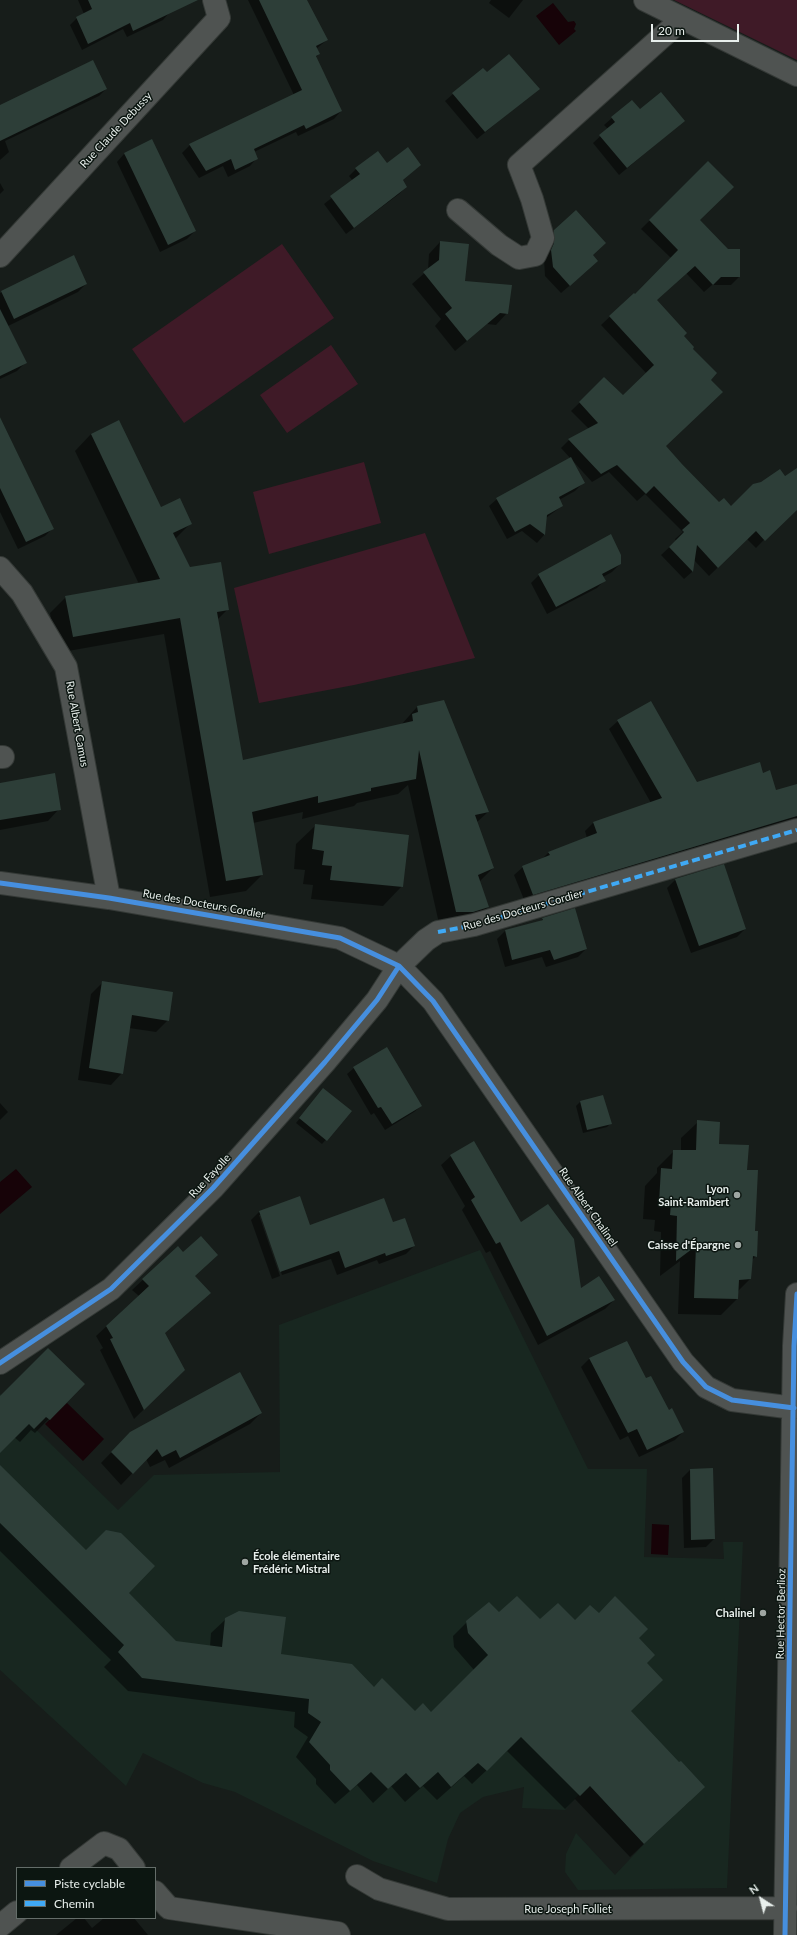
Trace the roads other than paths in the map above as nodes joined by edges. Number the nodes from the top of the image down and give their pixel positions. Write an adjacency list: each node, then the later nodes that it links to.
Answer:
1 (214, 0): 6 (street, Rue Claude Debussy)
2 (645, 0): 3 (street)
3 (682, 19): 4 (street); 5 (street)
4 (797, 75)
5 (458, 210)
6 (0, 256)
7 (0, 568): 10 (street, Rue Albert Camus)
8 (797, 830): 11 (street, Rue des Docteurs Cordier)
9 (0, 883): 10 (street, Rue des Docteurs Cordier)
10 (109, 898): 11 (street, Rue des Docteurs Cordier)
11 (399, 966): 13 (street, Rue Fayolle); 14 (street, Rue Albert Chalinel)
12 (797, 1294): 14 (street, Rue Hector Berlioz)
13 (0, 1363)
14 (794, 1408): 19 (street, Rue Hector Berlioz)
15 (130, 1864): 16 (street)
16 (72, 1867)
17 (357, 1876): 19 (street, Rue Joseph Folliet)
18 (156, 1893): 22 (street)
19 (786, 1908): 23 (street, Rue Hector Berlioz)
20 (16, 1913): 21 (street)
21 (0, 1926)
22 (339, 1935)
23 (785, 1935)

